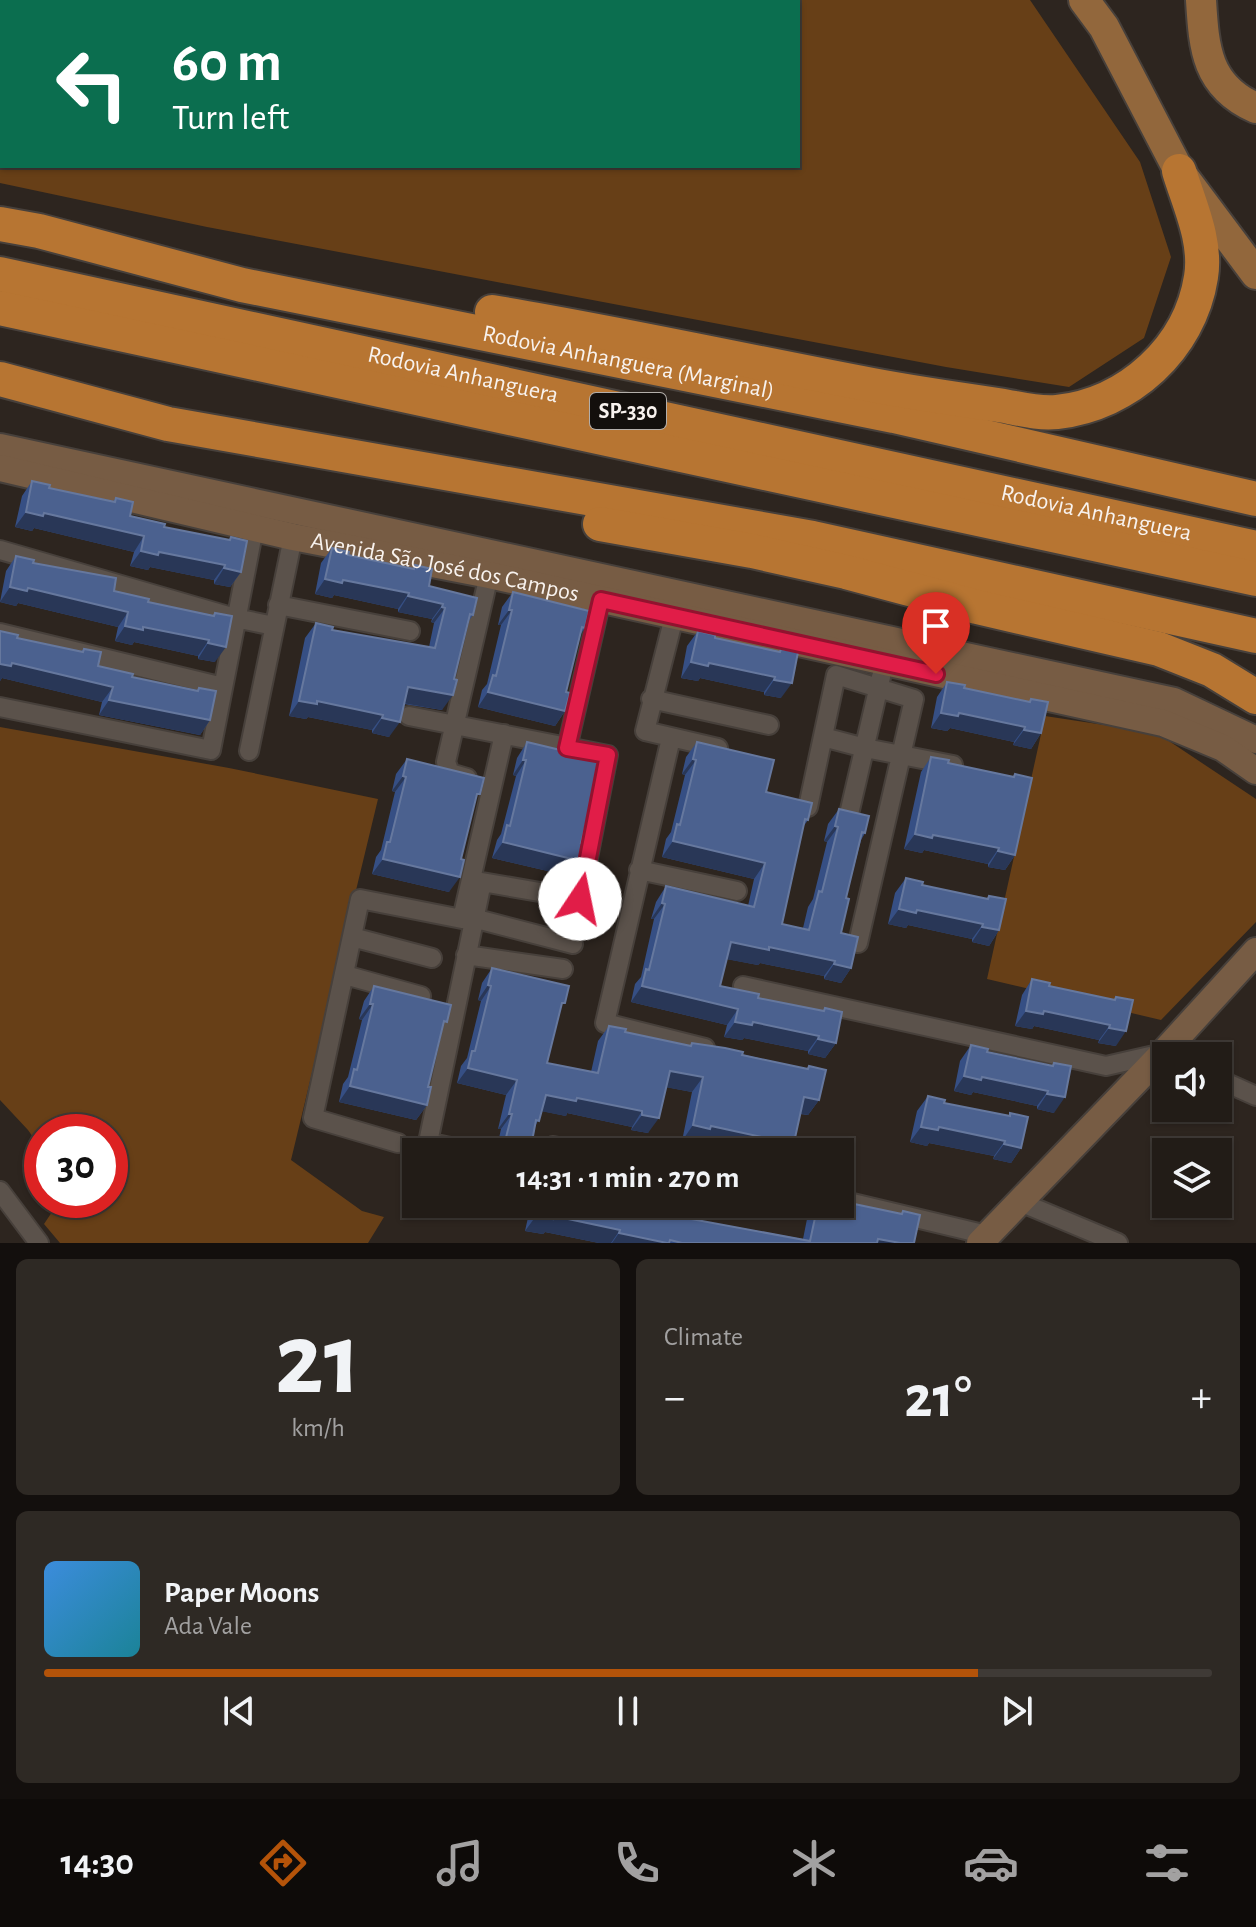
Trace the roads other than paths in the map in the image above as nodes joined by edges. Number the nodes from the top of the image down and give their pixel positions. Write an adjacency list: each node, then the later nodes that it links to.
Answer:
1 (1084, 0): 4 (main road)
2 (1202, 0): 3 (main road)
3 (1256, 108)
4 (1179, 171): 8 (main road); 10 (highway)
5 (0, 224): 9 (highway, Rodovia Anhanguera (Marginal))
6 (0, 260): 9 (highway)
7 (0, 274): 19 (highway, Rodovia Anhanguera / SP-330)
8 (1256, 274)
9 (242, 285): 10 (highway, Rodovia Anhanguera (Marginal))
10 (320, 298): 16 (highway, Rodovia Anhanguera (Marginal))
11 (0, 308): 22 (highway, Rodovia Anhanguera / SP-330)
12 (0, 379): 13 (highway)
13 (168, 424): 30 (highway); 33 (highway)
14 (0, 447): 42 (street, Avenida São José dos Campos)
15 (0, 468): 17 (street, Avenida São José dos Campos)
16 (1256, 499)
17 (254, 528): 18 (street, Avenida São José dos Campos); 26 (street)
18 (293, 537): 21 (street, Avenida São José dos Campos); 24 (street)
19 (1256, 548)
20 (0, 550): 26 (street)
21 (489, 575): 23 (street, Avenida São José dos Campos); 38 (street)
22 (1256, 579)
23 (601, 600): 25 (street, Avenida São José dos Campos); 43 (street)
24 (278, 605): 27 (street); 28 (street)
25 (674, 617): 31 (street, Avenida São José dos Campos); 34 (street)
26 (235, 618): 27 (street); 32 (street)
27 (274, 626): 45 (street)
28 (410, 631)
29 (0, 633): 32 (street)
30 (1256, 636)
31 (882, 675): 40 (street); 44 (street); 47 (street); 49 (street, Avenida São José dos Campos)
32 (223, 687): 35 (street)
33 (1256, 697)
34 (651, 699): 37 (street); 41 (street)
35 (0, 707)
36 (409, 716): 38 (street)
37 (769, 725)
38 (454, 726): 39 (street); 50 (street)
39 (504, 734): 43 (street); 50 (street)
40 (823, 737): 44 (street); 51 (street)
41 (671, 738): 46 (street); 53 (street)
42 (1256, 740)
43 (567, 748): 55 (street)
44 (865, 748): 47 (street); 52 (street)
45 (249, 751)
46 (740, 753)
47 (902, 754): 48 (street); 57 (street)
48 (964, 767)
49 (1256, 771)
50 (492, 786): 56 (street)
51 (808, 807)
52 (849, 814)
53 (639, 870): 54 (street); 67 (street)
54 (737, 891)
55 (473, 918): 58 (street); 60 (street)
56 (352, 937): 61 (street); 63 (street)
57 (858, 943)
58 (573, 944)
59 (1256, 951): 66 (street)
60 (466, 955): 62 (street); 72 (street)
61 (432, 958)
62 (563, 969)
63 (345, 975): 65 (street); 73 (street)
64 (743, 986): 68 (street)
65 (421, 996)
66 (1176, 1042)
67 (705, 1048)
68 (1152, 1057)
69 (1152, 1068): 75 (street)
70 (1232, 1085): 71 (street)
71 (1256, 1096)
72 (428, 1138)
73 (398, 1143)
74 (0, 1191): 78 (street)
75 (1020, 1202): 77 (street); 79 (street)
76 (854, 1204): 77 (street)
77 (984, 1239)
78 (39, 1243)
79 (1118, 1243)

